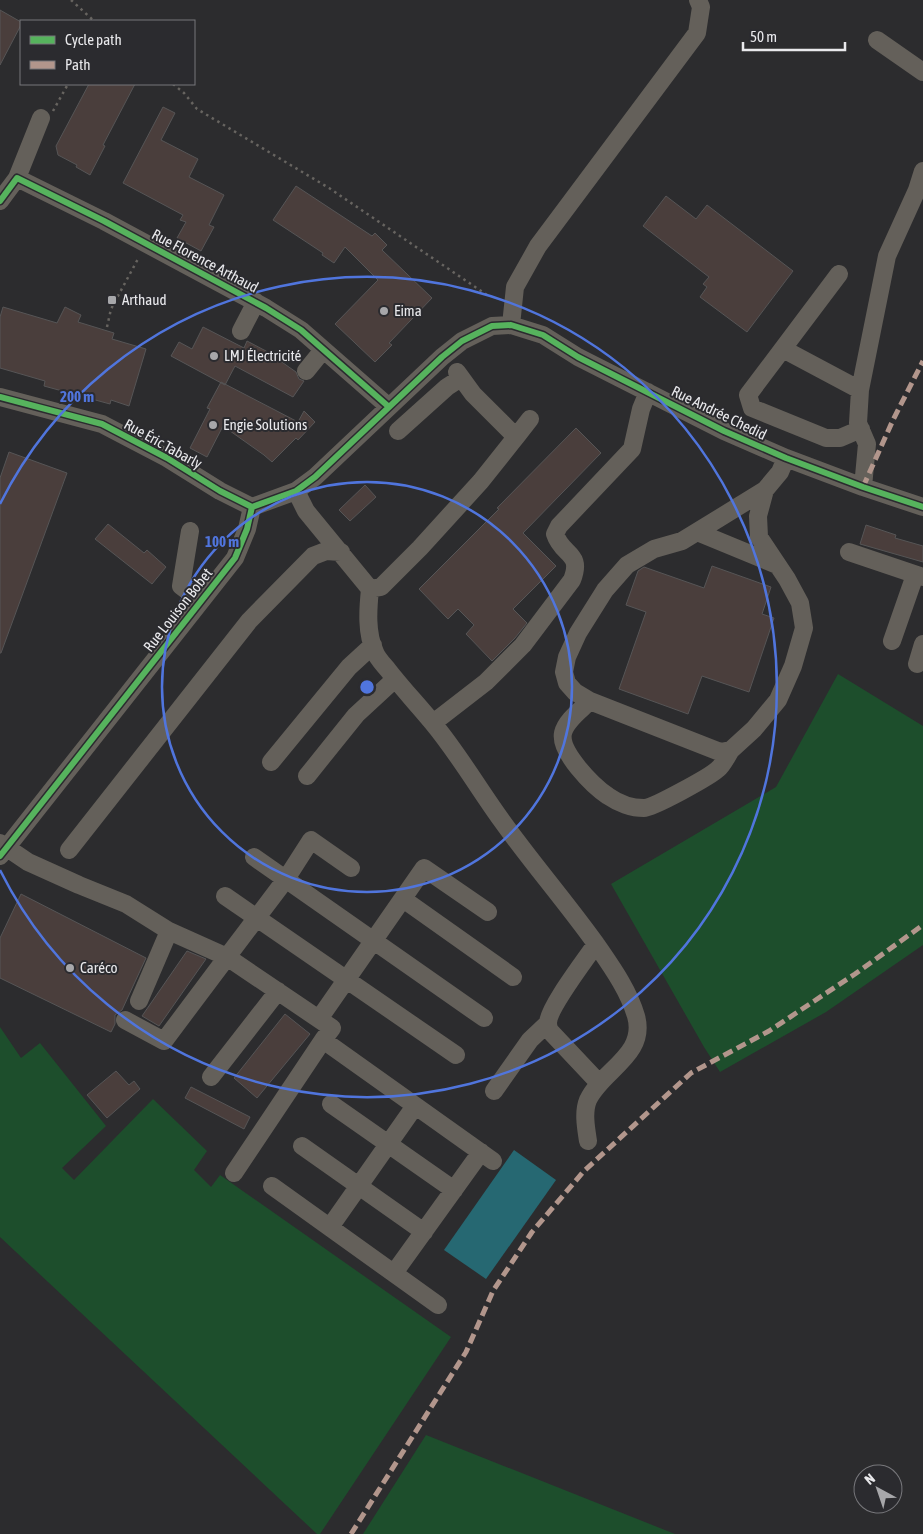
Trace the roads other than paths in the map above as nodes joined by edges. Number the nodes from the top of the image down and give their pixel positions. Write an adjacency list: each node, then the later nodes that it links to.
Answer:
1 (698, 0): 10 (street)
2 (878, 40): 3 (street)
3 (923, 72)
4 (41, 118): 6 (street)
5 (923, 171): 15 (street)
6 (17, 178): 7 (street); 9 (street, Rue Florence Arthaud)
7 (0, 201)
8 (840, 274): 12 (street)
9 (256, 302): 11 (street); 13 (street, Rue Florence Arthaud)
10 (512, 325): 16 (street, Rue Andrée Chedid); 18 (street)
11 (241, 331)
12 (783, 349): 15 (street); 20 (street)
13 (323, 350): 14 (street); 18 (street, Rue Florence Arthaud)
14 (306, 371)
15 (860, 390): 20 (street)
16 (648, 392): 23 (street, Rue Andrée Chedid); 43 (street)
17 (0, 397): 27 (street, Rue Éric Tabarly)
18 (388, 407): 26 (street)
19 (530, 419): 22 (street)
20 (861, 429): 24 (street)
21 (398, 430): 22 (street)
22 (516, 437): 35 (street)
23 (786, 458): 24 (street, Rue Andrée Chedid); 25 (street)
24 (863, 487): 28 (street, Rue Andrée Chedid)
25 (765, 490): 30 (street); 33 (street)
26 (296, 491): 27 (street); 31 (street)
27 (252, 507): 36 (street, Rue Louison Bobet)
28 (923, 507)
29 (190, 531): 36 (street)
30 (697, 532): 33 (street); 42 (street)
31 (340, 552): 35 (street); 48 (street)
32 (848, 552): 34 (street)
33 (777, 566): 44 (street)
34 (919, 576): 37 (street)
35 (370, 589): 39 (street)
36 (201, 602): 47 (street, Rue Louison Bobet)
37 (892, 641)
38 (923, 644): 40 (street)
39 (373, 645): 41 (street); 45 (street)
40 (917, 664)
41 (395, 679): 43 (street); 46 (street)
42 (590, 701): 44 (street); 44 (street)
43 (433, 723): 58 (street)
44 (731, 750)
45 (271, 762)
46 (307, 776)
47 (2, 849): 56 (street)
48 (68, 850)
49 (254, 857): 51 (street)
50 (351, 868): 51 (street)
51 (286, 879): 55 (street); 57 (street)
52 (225, 896): 55 (street)
53 (403, 899): 54 (street); 57 (street); 60 (street)
54 (488, 912)
55 (256, 918): 59 (street); 61 (street)
56 (169, 931): 59 (street); 63 (street)
57 (374, 940): 61 (street); 64 (street)
58 (596, 944): 67 (street); 71 (street)
59 (227, 956): 62 (street); 66 (street)
60 (513, 977)
61 (346, 981): 65 (street); 69 (street)
62 (278, 991): 65 (street); 70 (street)
63 (139, 1001)
64 (484, 1018)
65 (319, 1019): 68 (street)
66 (125, 1020)
67 (548, 1023): 71 (street); 72 (street)
68 (323, 1040): 74 (street); 78 (street)
69 (456, 1055)
70 (211, 1077)
71 (599, 1083): 75 (street)
72 (494, 1091)
73 (332, 1104): 76 (street)
74 (415, 1106): 76 (street); 81 (street)
75 (588, 1141)
76 (388, 1144): 80 (street); 81 (street)
77 (302, 1146): 80 (street)
78 (234, 1173)
79 (272, 1186): 82 (street)
80 (359, 1186): 82 (street); 83 (street)
81 (454, 1190): 83 (street)
82 (330, 1227): 84 (street)
83 (424, 1232): 84 (street)
84 (394, 1274): 85 (street)
85 (438, 1305)

